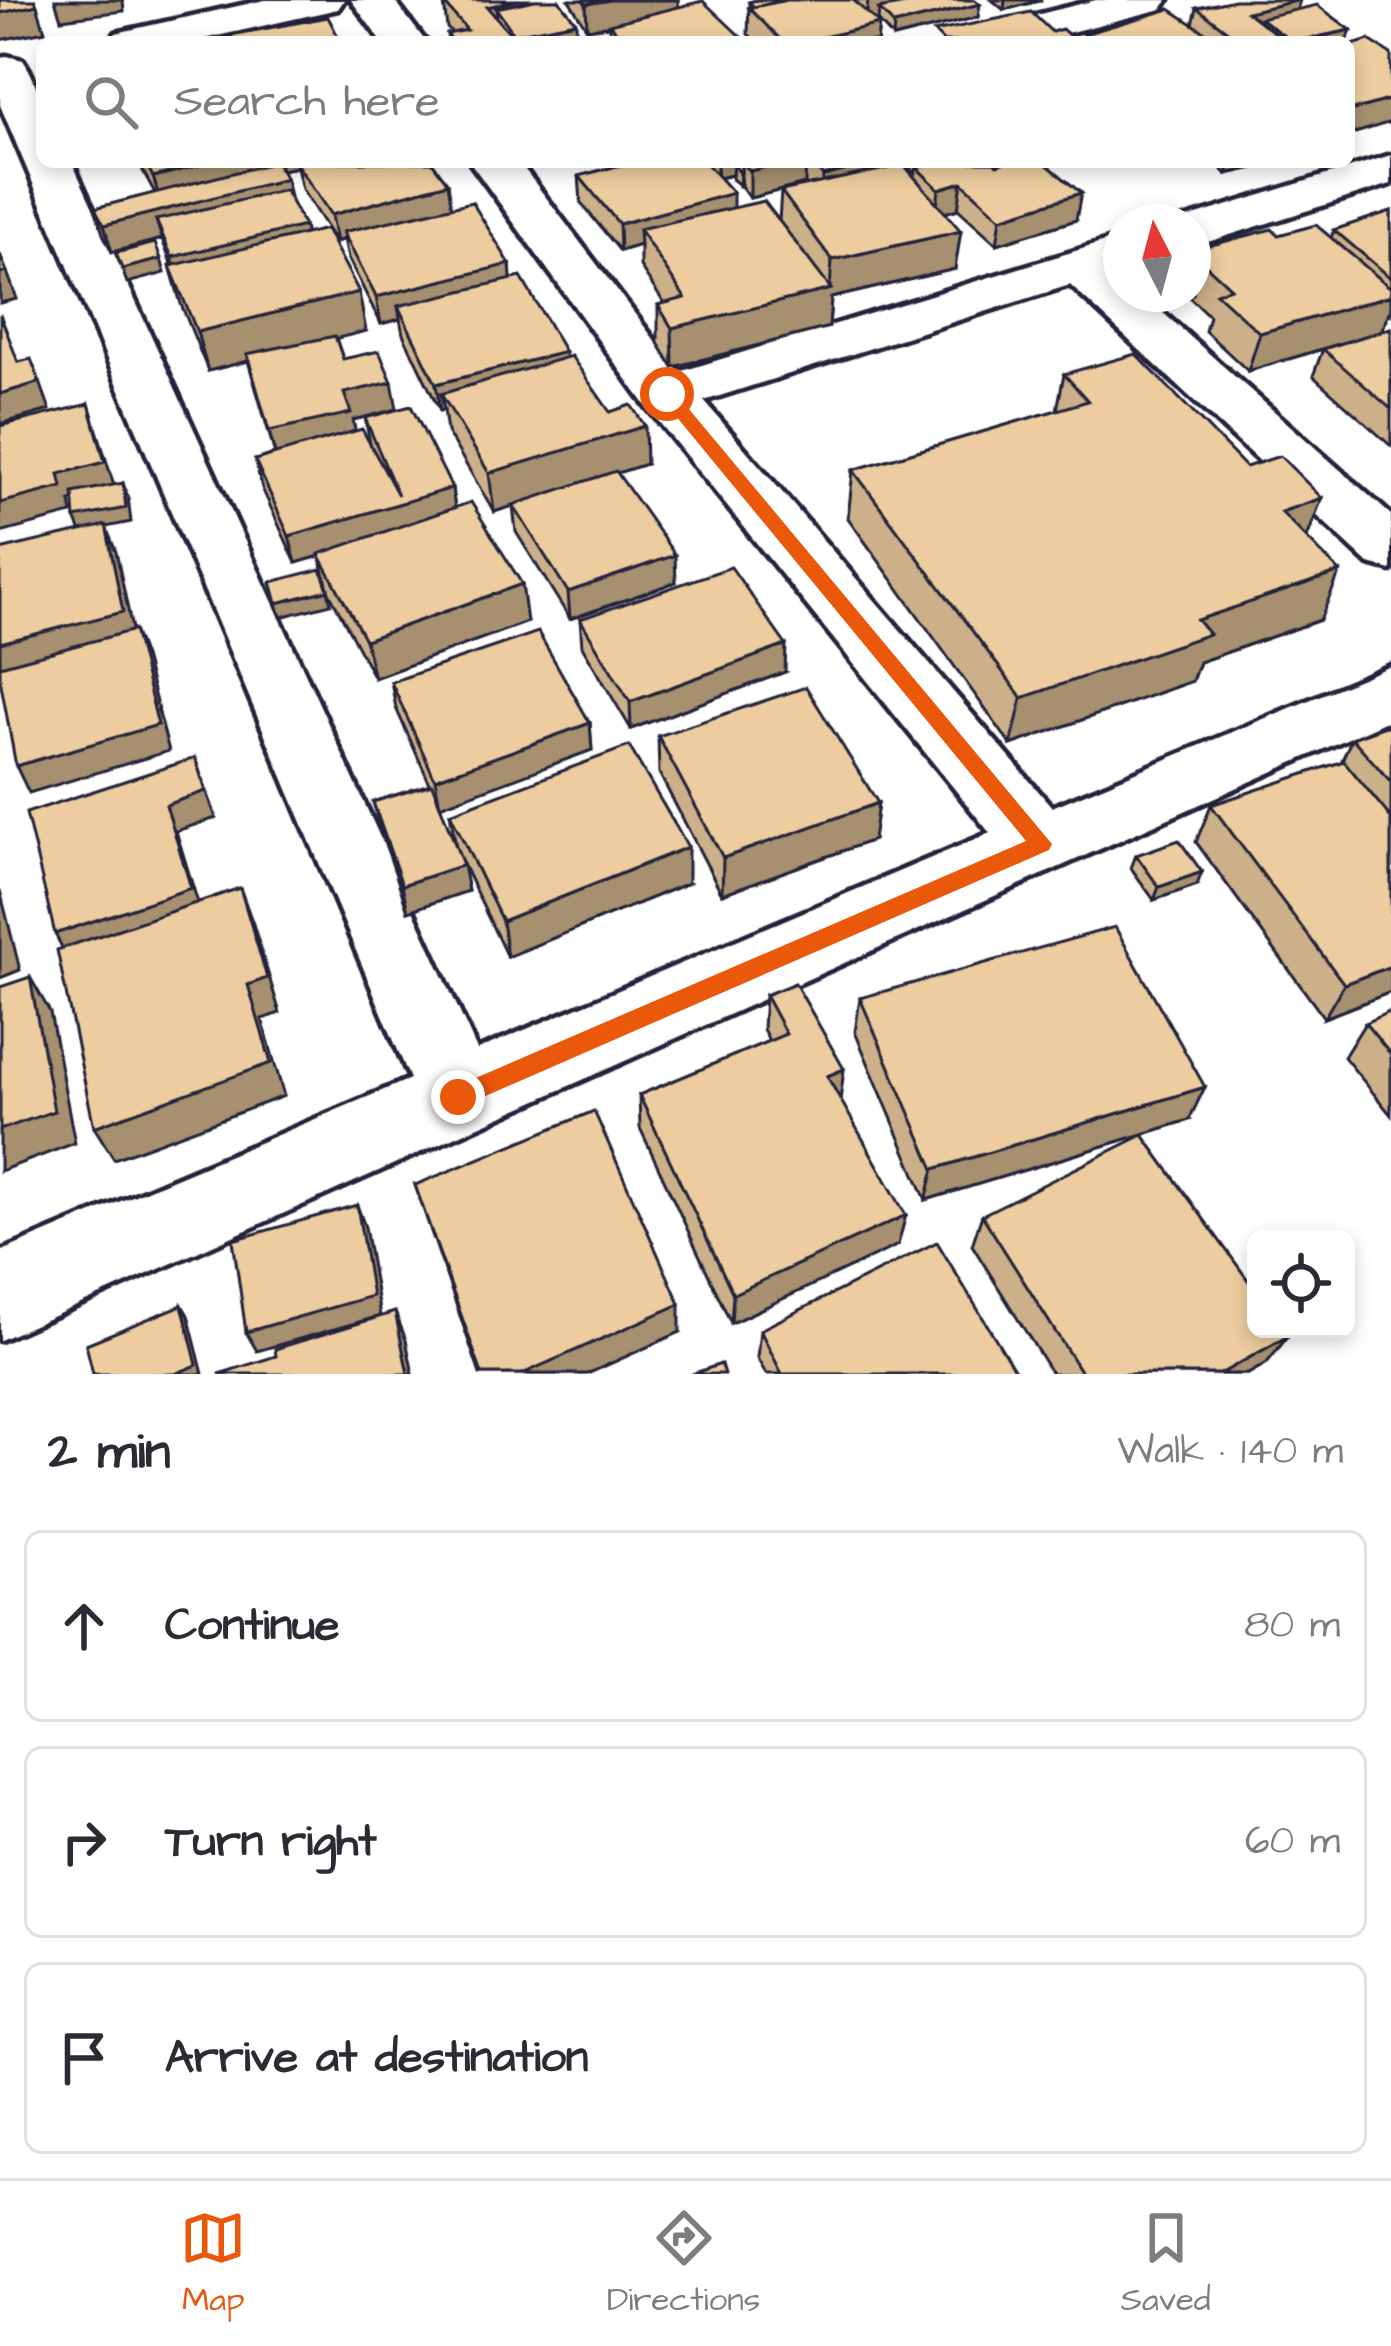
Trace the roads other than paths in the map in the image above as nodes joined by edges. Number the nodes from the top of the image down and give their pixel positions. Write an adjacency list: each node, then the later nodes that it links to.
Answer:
1 (323, 0): 4 (street)
2 (372, 0): 5 (street)
3 (1147, 0): 6 (street)
4 (158, 36)
5 (399, 36)
6 (1003, 36)
7 (16, 67): 8 (street)
8 (36, 130)
9 (51, 168): 18 (street)
10 (500, 168): 14 (street)
11 (1391, 169): 12 (street)
12 (1211, 224)
13 (1100, 258): 14 (street); 15 (street)
14 (667, 394): 17 (street)
15 (1391, 549)
16 (1391, 691): 17 (street)
17 (1041, 844): 18 (street)
18 (458, 1097): 19 (street)
19 (0, 1296)

